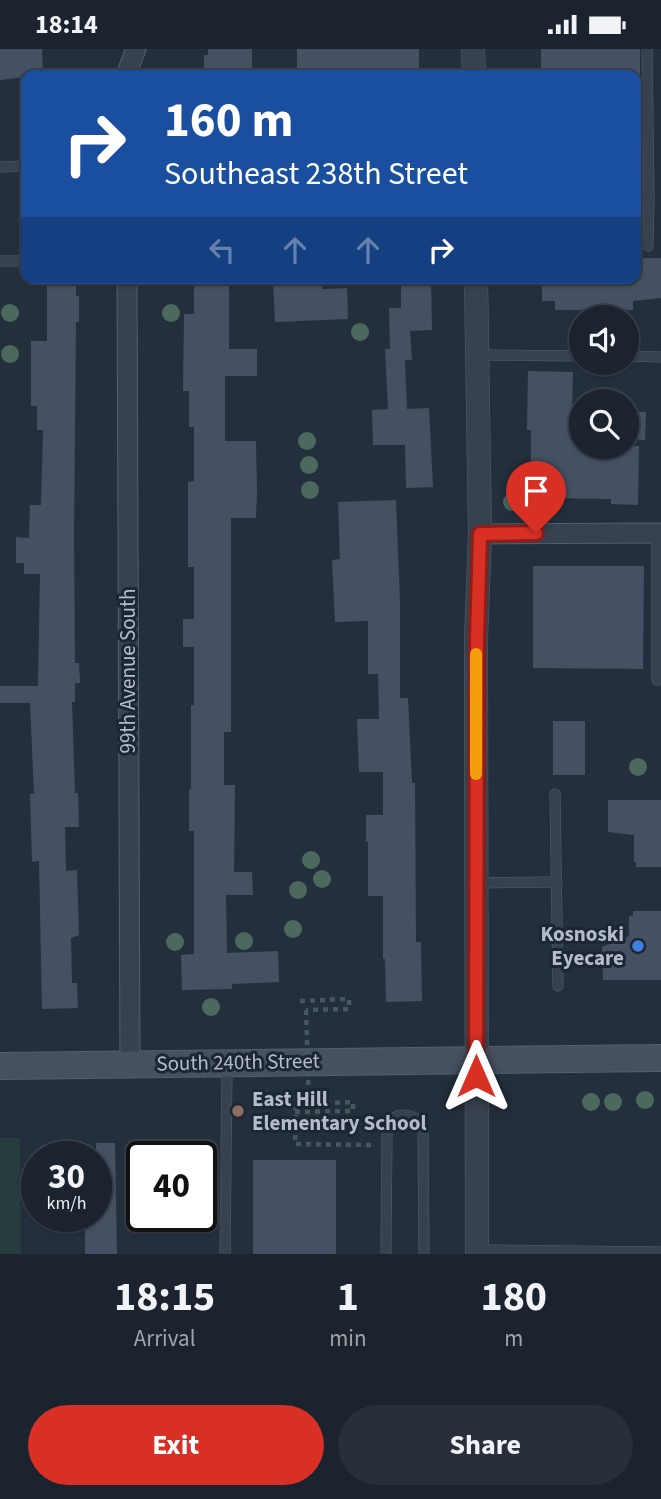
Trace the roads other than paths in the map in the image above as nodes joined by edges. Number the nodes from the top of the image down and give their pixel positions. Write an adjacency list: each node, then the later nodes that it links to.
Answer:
1 (473, 49): 5 (street)
2 (647, 49): 9 (lane)
3 (135, 50): 4 (street)
4 (128, 70)
5 (474, 70)
6 (21, 166): 7 (lane)
7 (0, 167)
8 (641, 197): 9 (lane)
9 (649, 197): 10 (lane)
10 (648, 246)
11 (0, 261): 12 (lane)
12 (21, 261)
13 (127, 284): 29 (street, 99th Avenue South)
14 (476, 284): 15 (street)
15 (478, 355): 16 (lane); 20 (street)
16 (569, 356)
17 (639, 356): 18 (lane)
18 (661, 357)
19 (659, 533): 20 (street); 21 (lane)
20 (480, 534): 24 (street)
21 (656, 680)
22 (555, 794): 23 (lane)
23 (557, 882): 24 (lane); 25 (lane)
24 (476, 883): 26 (street)
25 (558, 986)
26 (476, 1058): 27 (main road, South 240th Street); 28 (main road, South 240th Street); 31 (street)
27 (661, 1058)
28 (227, 1062): 29 (main road, South 240th Street); 33 (lane)
29 (130, 1064): 30 (main road, South 240th Street)
30 (0, 1066)
31 (477, 1252): 32 (lane)
32 (661, 1252)
33 (225, 1254)
34 (386, 1254): 35 (lane)
35 (424, 1254)

